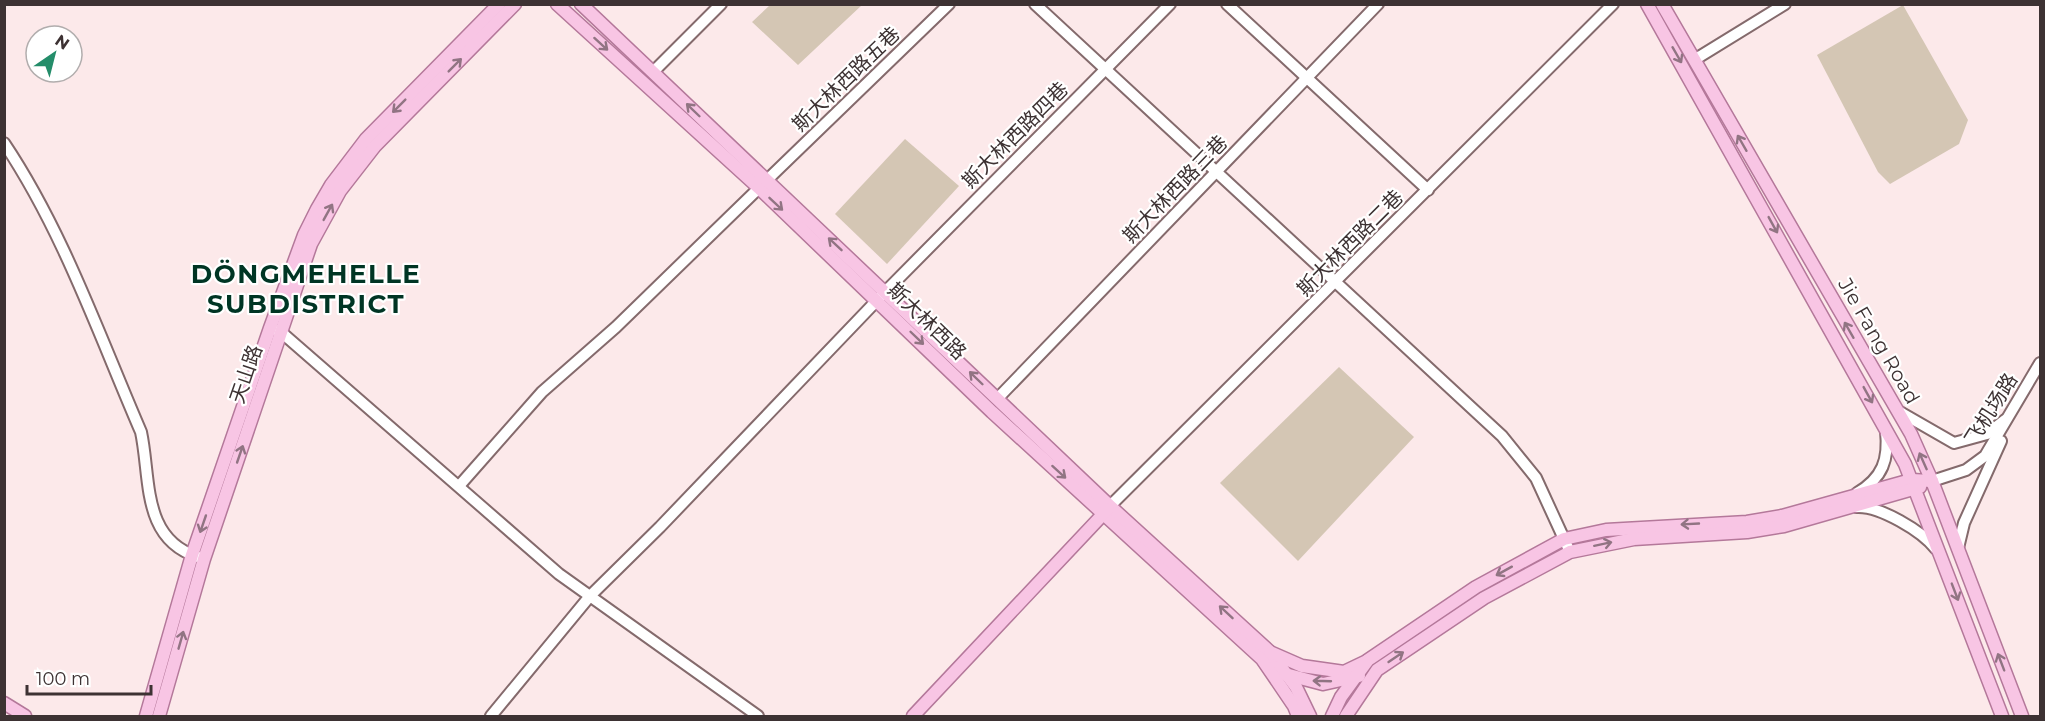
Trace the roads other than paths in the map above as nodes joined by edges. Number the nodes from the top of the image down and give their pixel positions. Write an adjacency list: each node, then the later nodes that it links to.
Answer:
1 (499, 4): 25 (main road, 天山路, one-way to 25)
2 (515, 4): 25 (main road, 天山路, one-way to 2)
3 (557, 4): 21 (main road, 斯大林西路, one-way to 21)
4 (581, 4): 17 (main road, 斯大林西路)
5 (721, 4): 17 (street)
6 (949, 4): 21 (street, 斯大林西路五巷)
7 (1035, 4): 16 (street)
8 (1170, 4): 16 (street, 斯大林西路四巷)
9 (1227, 4): 18 (street)
10 (1378, 4): 18 (street, 斯大林西路三巷)
11 (1613, 4): 22 (street, 斯大林西路二巷)
12 (1647, 4): 30 (main road, Jie Fang Road, one-way to 30)
13 (1662, 4): 15 (main road, Jie Fang Road)
14 (1785, 4): 15 (street)
15 (1694, 60): 28 (main road, Jie Fang Road, one-way to 15)
16 (1105, 69): 20 (street); 24 (street, 斯大林西路四巷)
17 (653, 72): 21 (main road, 斯大林西路, one-way to 17)
18 (1308, 80): 20 (street, 斯大林西路三巷); 22 (street)
19 (4, 143): 40 (street)
20 (1216, 173): 23 (street); 27 (street, 斯大林西路三巷)
21 (763, 184): 24 (main road, 斯大林西路); 33 (street, 斯大林西路五巷)
22 (1428, 190): 23 (street, 斯大林西路二巷)
23 (1335, 282): 35 (street, 斯大林西路二巷); 36 (street)
24 (881, 296): 27 (main road, 斯大林西路, one-way to 24); 35 (main road, 斯大林西路, one-way to 35); 41 (street, 斯大林西路四巷)
25 (276, 330): 33 (street); 40 (main road, 天山路)
26 (2040, 363): 29 (street, 飞机场路)
27 (997, 399): 35 (main road, 斯大林西路)
28 (1893, 405): 29 (street); 31 (main road, Jie Fang Road, one-way to 28)
29 (2010, 416): 31 (street, 飞机场路); 37 (street)
30 (1885, 425): 32 (main road, Jie Fang Road); 34 (street)
31 (1932, 481): 32 (main road); 37 (main road, Jie Fang Road)
32 (1913, 485): 34 (main road); 39 (main road, Jie Fang Road)
33 (459, 486): 41 (street)
34 (1850, 503): 36 (main road, one-way to 36); 38 (main road, one-way to 34); 39 (street)
35 (1107, 509): 42 (main road, 斯大林西路, one-way to 35); 44 (main road, 斯大林西路); 54 (main road)
36 (1564, 539): 38 (street); 43 (main road, one-way to 43)
37 (1958, 549): 60 (main road, Jie Fang Road, one-way to 37)
38 (1570, 552): 45 (main road, one-way to 38)
39 (1941, 554): 59 (main road, Jie Fang Road, one-way to 59)
40 (198, 557): 50 (main road, 天山路); 51 (main road, 天山路, one-way to 40)
41 (590, 596): 52 (street, 斯大林西路四巷); 53 (street)
42 (1269, 651): 43 (main road); 46 (main road)
43 (1368, 660): 47 (main road)
44 (1268, 666): 46 (main road); 55 (main road)
45 (1377, 670): 47 (main road); 58 (main road)
46 (1288, 676): 47 (main road, one-way to 46); 56 (main road)
47 (1356, 677): 57 (main road)
48 (4, 703): 49 (main road)
49 (25, 717)
50 (146, 717)
51 (159, 717)
52 (491, 717)
53 (758, 717)
54 (913, 717)
55 (1298, 717)
56 (1310, 717)
57 (1332, 717)
58 (1346, 717)
59 (2002, 717)
60 (2022, 717)

